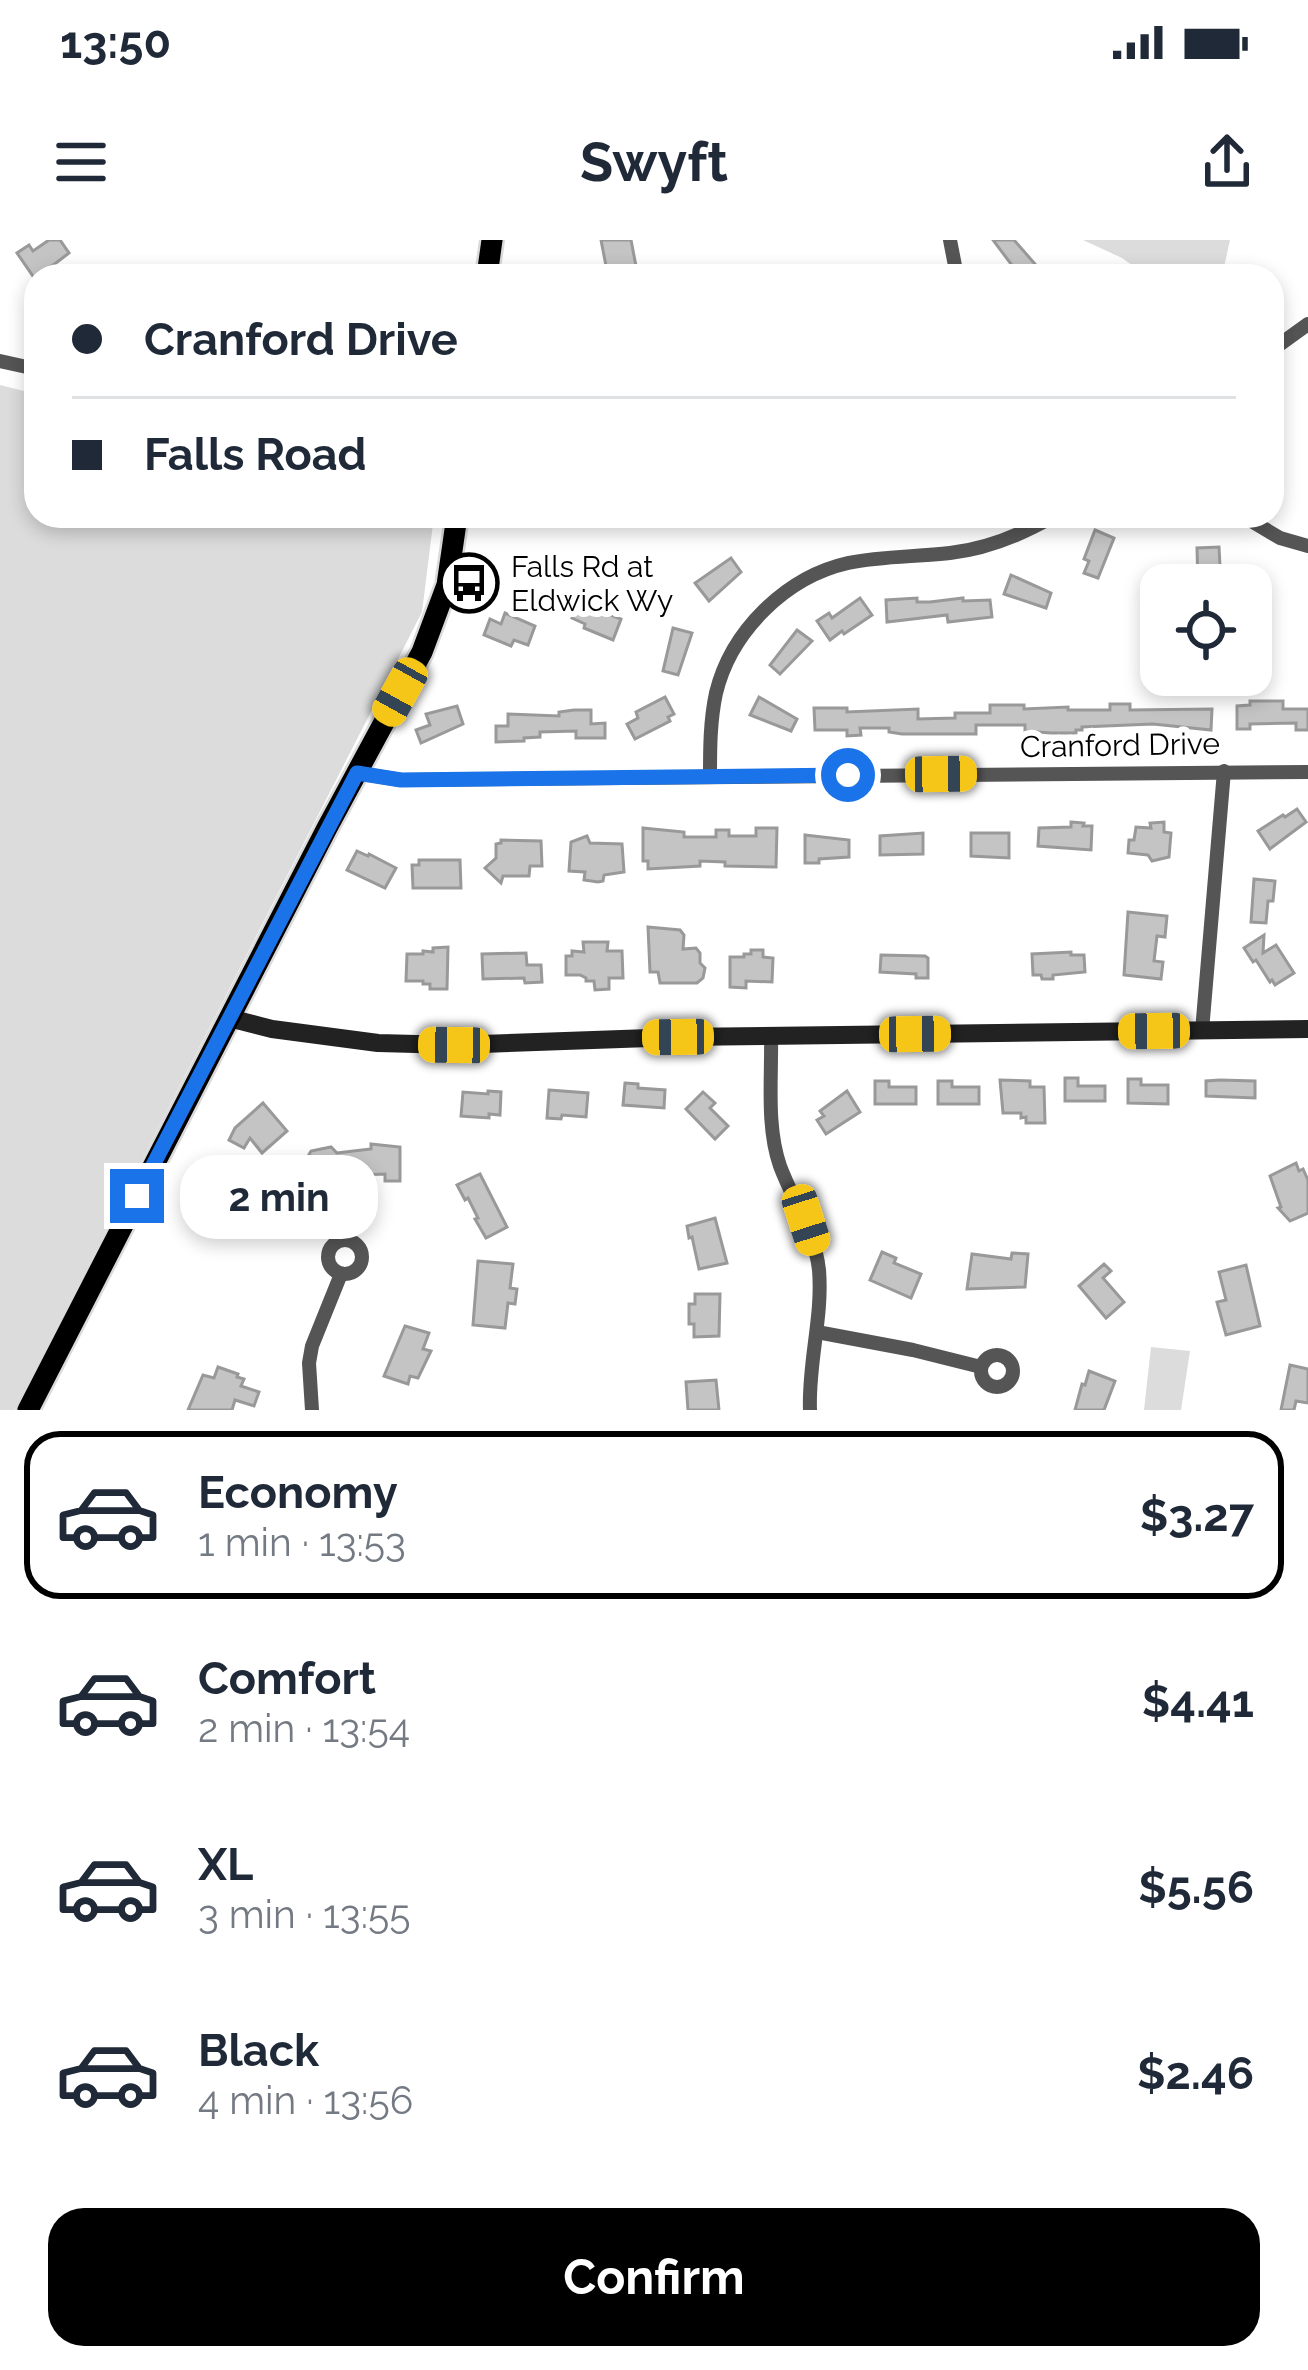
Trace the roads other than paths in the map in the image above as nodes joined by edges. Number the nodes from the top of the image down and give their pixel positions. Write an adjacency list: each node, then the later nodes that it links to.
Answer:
1 (456, 528): 7 (main road)
2 (1033, 528): 8 (street)
3 (1263, 528): 4 (street)
4 (1308, 546)
5 (1224, 771): 6 (street, Cranford Drive); 8 (street, Cranford Drive); 11 (street)
6 (1308, 772)
7 (357, 773): 8 (street, Cranford Drive); 9 (main road)
8 (710, 776)
9 (229, 1018): 12 (street); 16 (main road)
10 (1308, 1029): 11 (street)
11 (1202, 1031): 12 (street)
12 (771, 1036): 14 (street)
13 (341, 1274): 17 (street)
14 (817, 1332): 15 (street); 18 (street)
15 (980, 1367)
16 (28, 1410)
17 (312, 1410)
18 (810, 1410)

